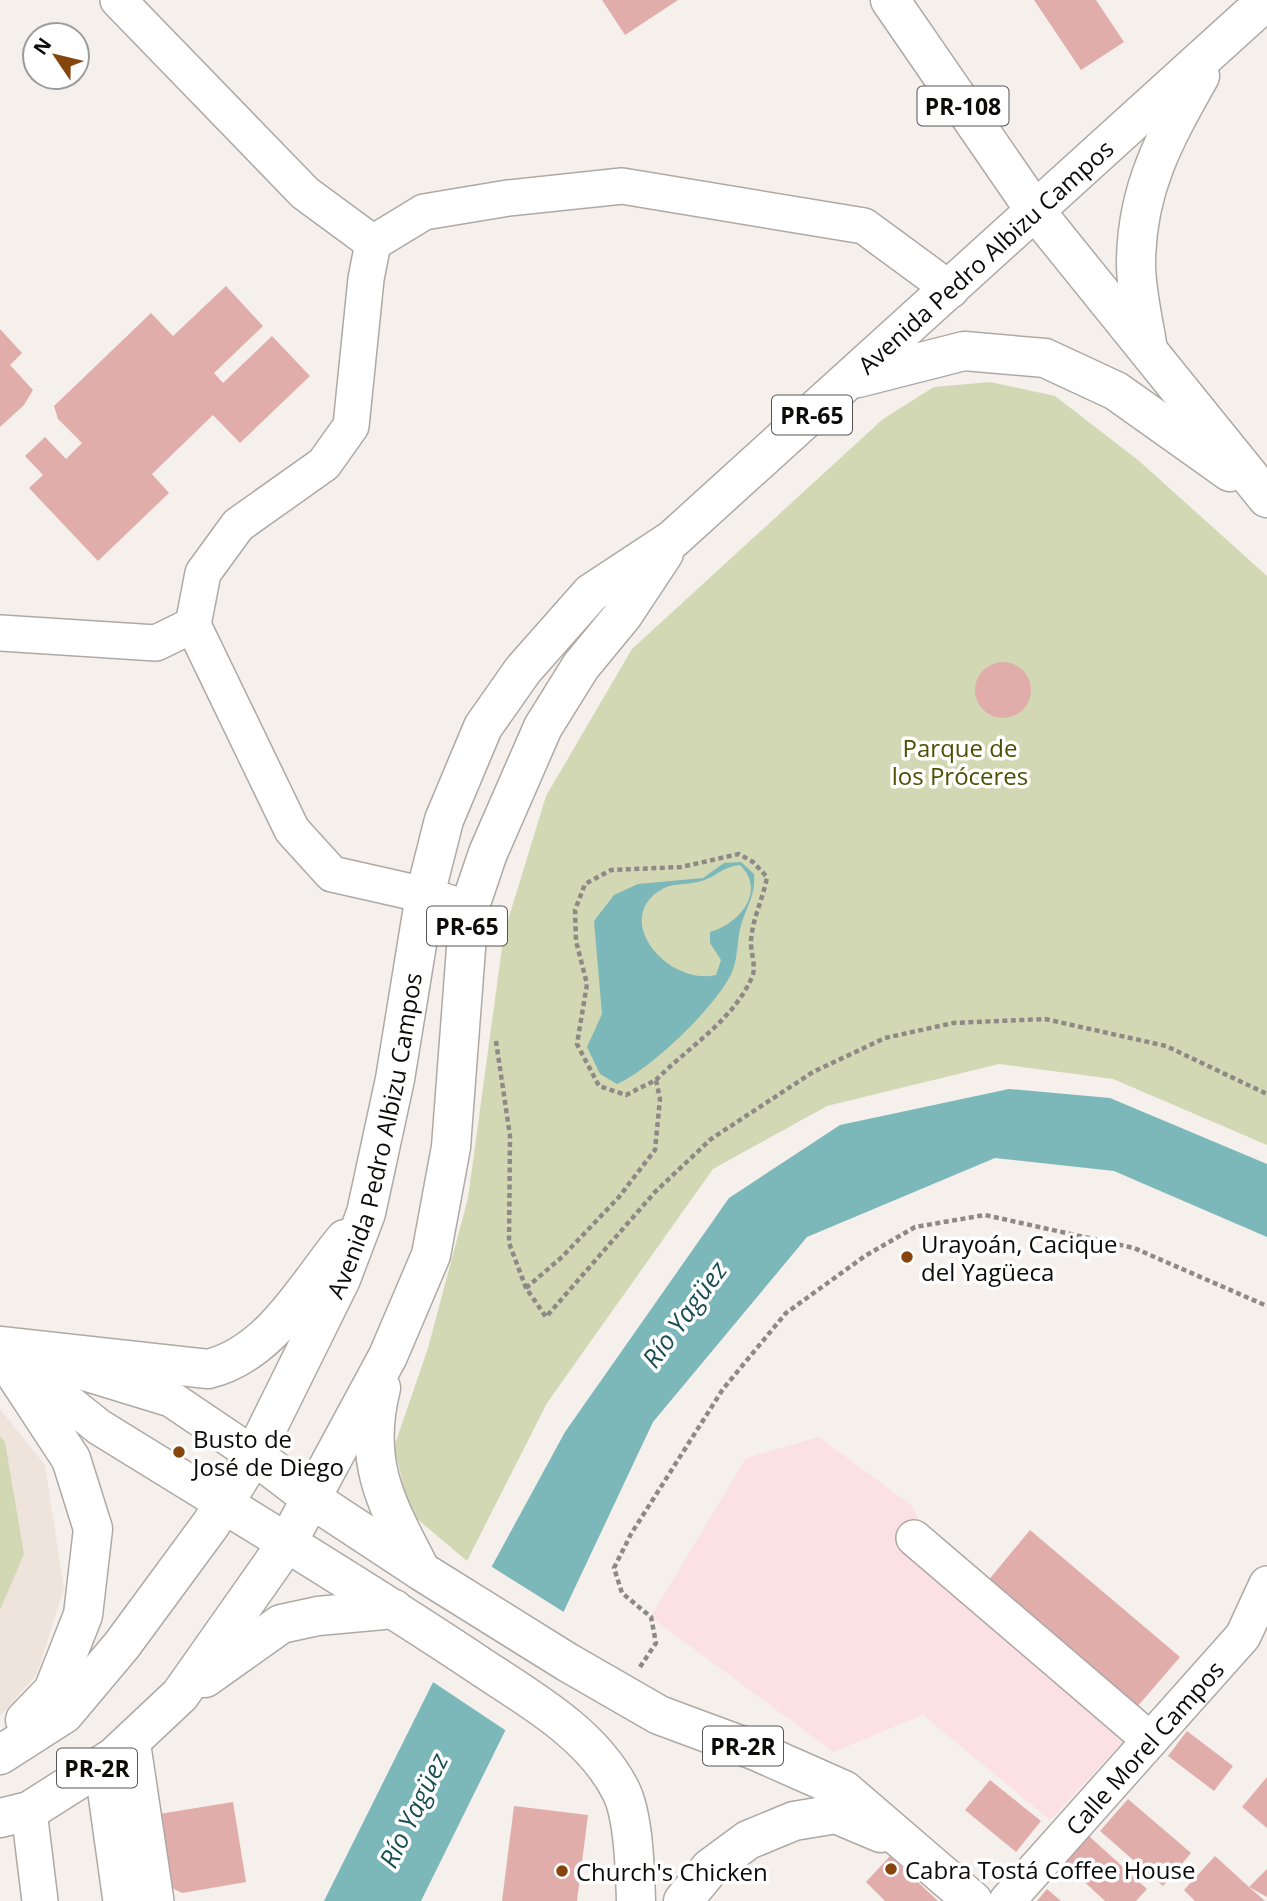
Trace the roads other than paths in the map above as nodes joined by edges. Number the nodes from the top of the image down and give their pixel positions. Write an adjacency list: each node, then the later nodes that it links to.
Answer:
1 (118, 0): 6 (street)
2 (890, 0): 5 (main road, PR-108)
3 (1267, 0): 4 (main road, Avenida Pedro Albizu Campos / PR-65)
4 (1217, 45): 5 (main road, Avenida Pedro Albizu Campos / PR-65); 8 (main road)
5 (1037, 212): 7 (main road, Avenida Pedro Albizu Campos / PR-65); 8 (main road, PR-108)
6 (373, 243): 7 (street); 12 (street)
7 (951, 290): 9 (main road, Avenida Pedro Albizu Campos / PR-65)
8 (1148, 350): 10 (main road, PR-108)
9 (852, 379): 10 (main road); 11 (main road, Avenida Pedro Albizu Campos / PR-65)
10 (1267, 498)
11 (673, 539): 14 (main road, Avenida Pedro Albizu Campos / PR-65); 15 (main road, Avenida Pedro Albizu Campos / PR-65)
12 (193, 625): 13 (street); 14 (street)
13 (0, 633)
14 (425, 895): 15 (street); 16 (main road, Avenida Pedro Albizu Campos / PR-65)
15 (469, 909): 18 (main road, Avenida Pedro Albizu Campos / PR-65)
16 (366, 1213): 17 (main road); 19 (main road, Avenida Pedro Albizu Campos / PR-65)
17 (0, 1348): 19 (street); 21 (street); 31 (main road)
18 (388, 1356): 20 (main road, Avenida Pedro Albizu Campos / PR-65); 24 (main road)
19 (254, 1455): 20 (main road, PR-2R); 21 (main road, Avenida Pedro Albizu Campos / PR-65)
20 (312, 1499): 23 (main road, Avenida Pedro Albizu Campos / PR-65); 24 (main road, PR-2R)
21 (224, 1504): 23 (main road); 32 (main road, PR-2R)
22 (914, 1538): 30 (street)
23 (287, 1543): 26 (main road); 28 (main road, PR-2R)
24 (421, 1571): 35 (main road, PR-2R)
25 (1267, 1584): 27 (street, Calle Morel Campos)
26 (394, 1609): 28 (main road); 39 (main road)
27 (1255, 1640): 30 (street, Calle Morel Campos)
28 (180, 1695): 29 (main road, PR-2R)
29 (132, 1740): 33 (main road, PR-2R); 38 (street)
30 (1150, 1740): 42 (street, Calle Morel Campos)
31 (0, 1747)
32 (0, 1755)
33 (102, 1765): 34 (main road, PR-2R); 37 (street)
34 (14, 1815): 36 (street)
35 (909, 1844): 40 (main road); 41 (main road, PR-2R)
36 (40, 1901)
37 (121, 1901)
38 (156, 1901)
39 (636, 1901)
40 (683, 1901)
41 (973, 1901)
42 (1007, 1901)

